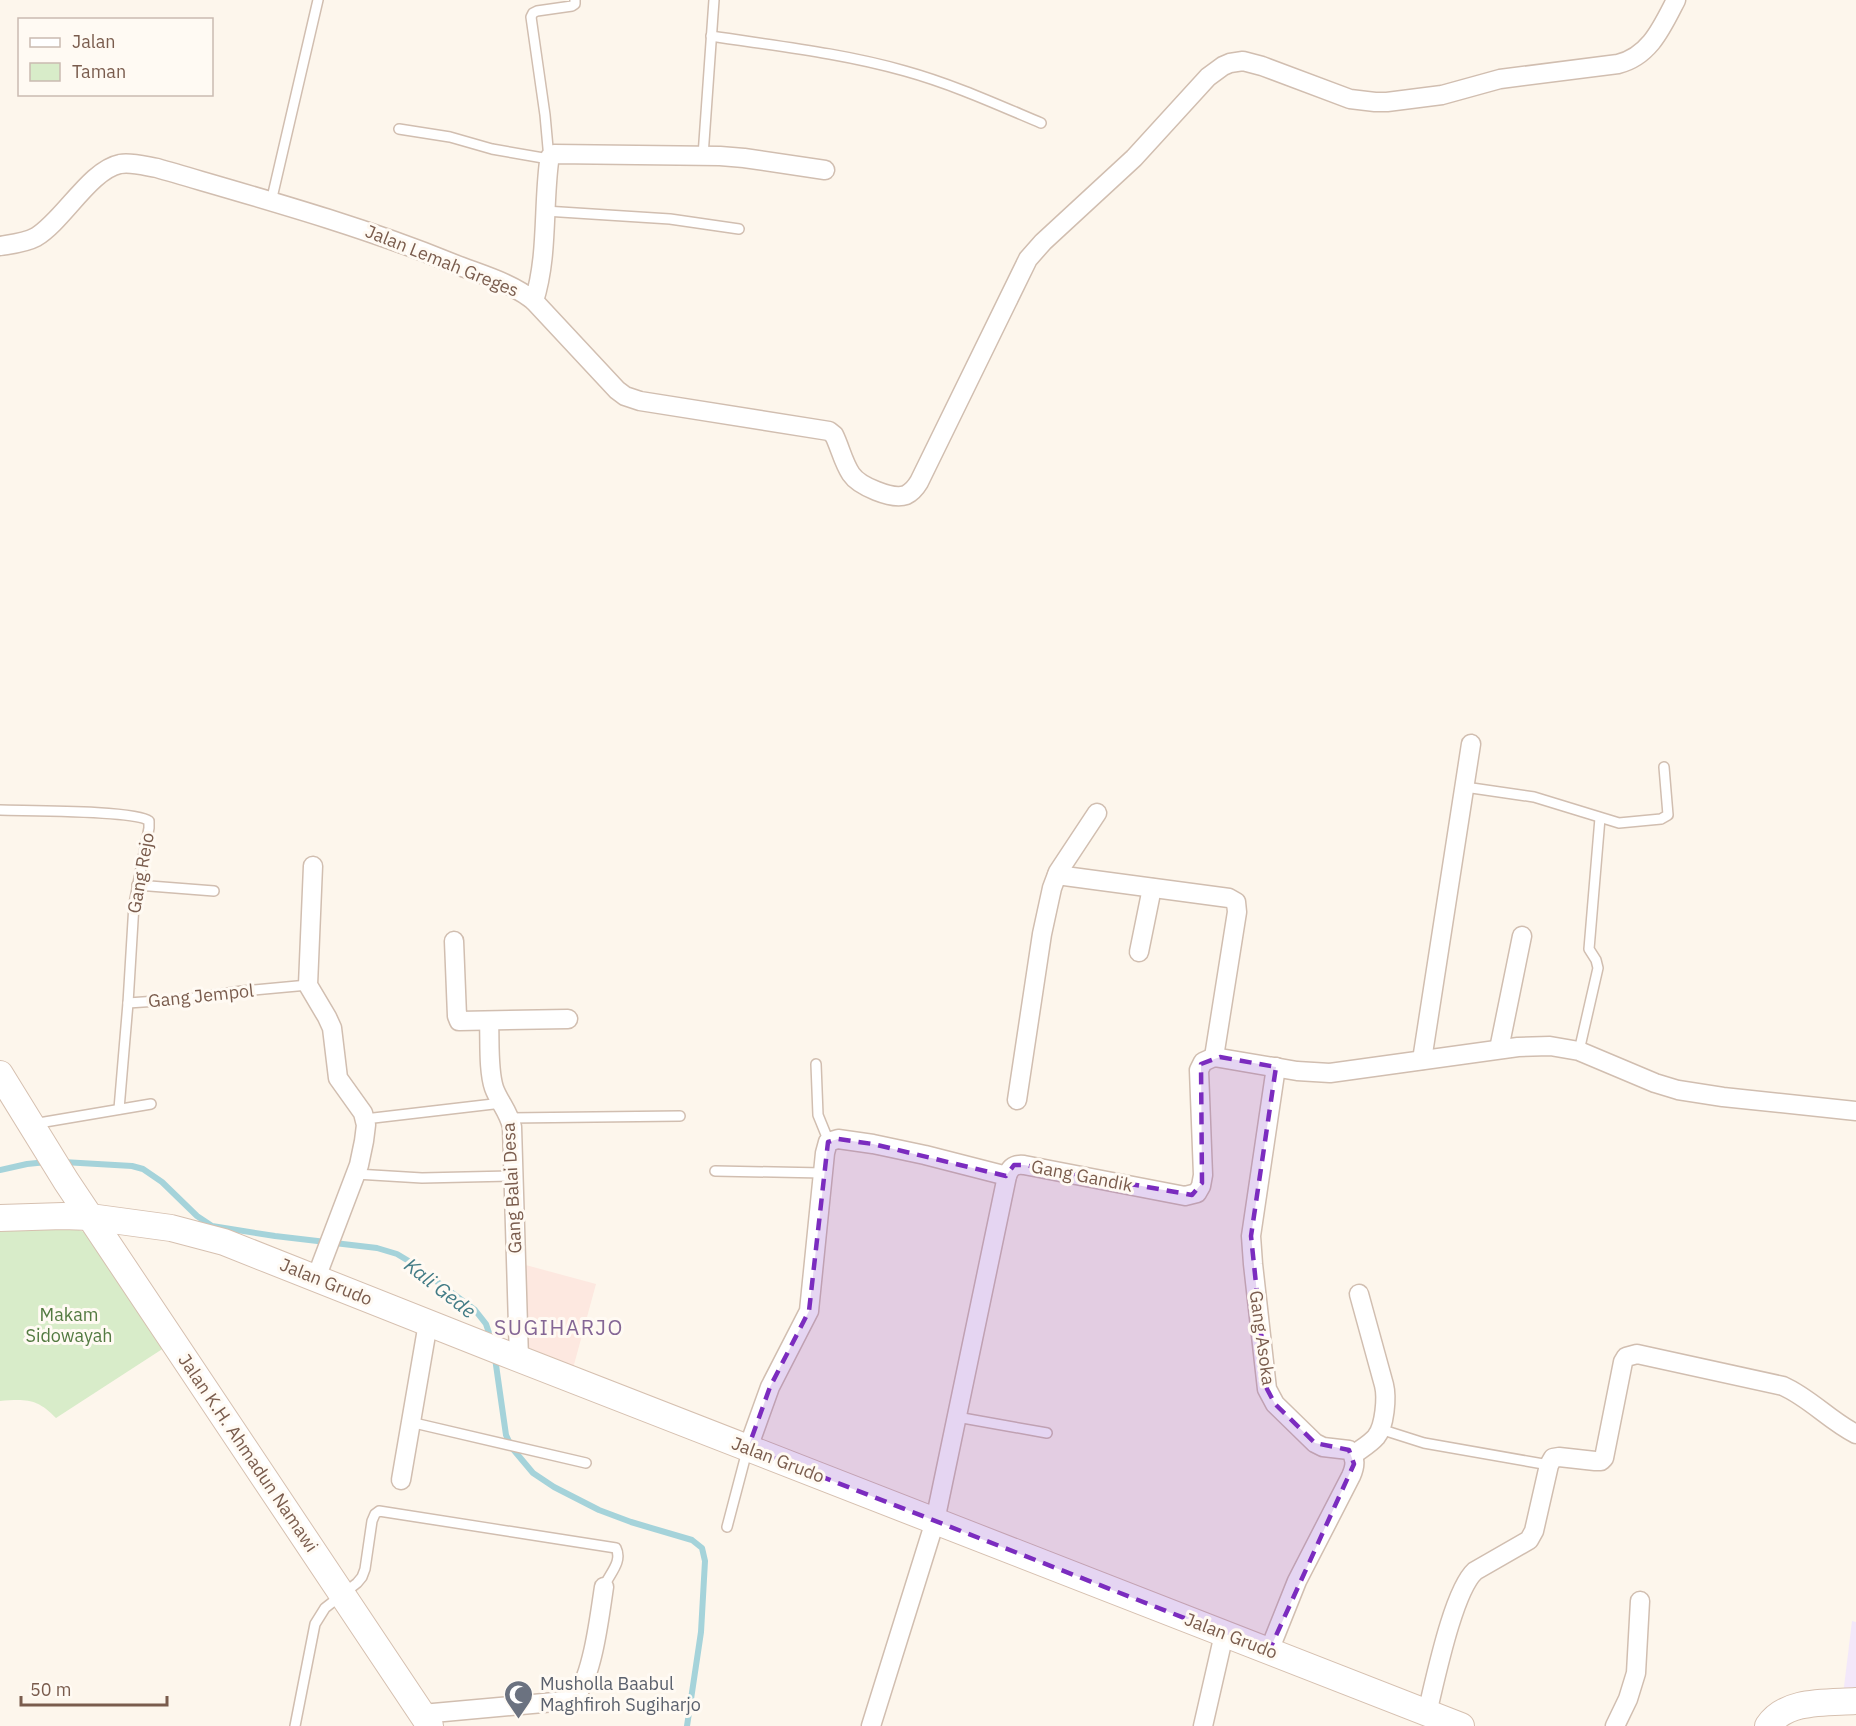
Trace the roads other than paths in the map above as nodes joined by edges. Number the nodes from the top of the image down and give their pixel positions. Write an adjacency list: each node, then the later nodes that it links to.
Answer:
1 (318, 0): 11 (lane)
2 (575, 0): 9 (lane)
3 (714, 0): 5 (lane)
4 (1676, 0): 15 (street)
5 (711, 36): 6 (lane); 8 (lane)
6 (1041, 123)
7 (399, 129): 9 (lane)
8 (703, 156): 9 (street); 10 (street)
9 (549, 159): 12 (street, Jalan Lemah Greges)
10 (825, 170)
11 (272, 202): 14 (street, Jalan Lemah Greges); 15 (street, Jalan Lemah Greges)
12 (545, 211): 13 (lane); 15 (street, Jalan Lemah Greges)
13 (739, 229)
14 (0, 246)
15 (534, 301)
16 (1471, 744): 18 (street)
17 (1664, 766): 21 (lane)
18 (1465, 787): 21 (lane); 37 (street)
19 (0, 810): 24 (lane, Gang Rejo)
20 (1097, 813): 23 (street)
21 (1600, 818): 35 (lane)
22 (313, 866): 30 (street)
23 (1057, 875): 25 (street); 41 (street)
24 (137, 885): 26 (lane); 31 (lane, Gang Rejo)
25 (1152, 888): 29 (street); 36 (street)
26 (214, 891)
27 (1522, 936): 34 (street)
28 (454, 941): 33 (street)
29 (1138, 952)
30 (308, 985): 31 (lane, Gang Jempol); 47 (street)
31 (128, 1003): 43 (lane, Gang Jempol)
32 (568, 1019): 33 (street)
33 (489, 1022): 44 (street, Gang Balai Desa)
34 (1499, 1049): 35 (street); 37 (street)
35 (1579, 1051): 45 (street)
36 (1214, 1057): 39 (street); 54 (street, Gang Gandik)
37 (1422, 1060): 39 (street)
38 (816, 1064): 49 (lane)
39 (1276, 1068): 67 (street, Gang Asoka)
40 (0, 1074): 48 (street, Jalan K.H. Ahmadun Namawi)
41 (1017, 1100)
42 (152, 1104): 43 (lane)
43 (119, 1109): 48 (lane)
44 (506, 1111): 46 (lane); 47 (lane); 53 (street, Gang Balai Desa)
45 (1856, 1111)
46 (680, 1116)
47 (365, 1119): 52 (street)
48 (34, 1130): 55 (street, Jalan K.H. Ahmadun Namawi)
49 (829, 1142): 51 (street); 54 (street)
50 (715, 1171): 51 (lane)
51 (823, 1173): 66 (street)
52 (356, 1174): 53 (lane); 57 (street)
53 (514, 1176): 60 (street, Gang Balai Desa)
54 (1007, 1176): 61 (street, Gang Gandik)
55 (90, 1217): 56 (street, Jalan Grudo); 57 (street, Jalan Grudo); 74 (street, Jalan K.H. Ahmadun Namawi)
56 (0, 1218)
57 (316, 1278): 59 (street, Jalan Grudo)
58 (1359, 1294): 63 (street)
59 (428, 1323): 60 (street, Jalan Grudo); 62 (street)
60 (511, 1356): 66 (street, Jalan Grudo)
61 (957, 1417): 64 (lane); 71 (street, Gang Gandik)
62 (410, 1422): 68 (lane); 70 (street)
63 (1380, 1429): 67 (street); 69 (lane)
64 (1047, 1433)
65 (1856, 1434): 69 (street)
66 (748, 1448): 71 (street, Jalan Grudo); 72 (lane)
67 (1353, 1455): 77 (street)
68 (585, 1463)
69 (1549, 1465): 79 (street)
70 (401, 1480)
71 (935, 1521): 76 (street, Jalan Grudo); 83 (street, Gang Gandik)
72 (728, 1527)
73 (604, 1587): 74 (lane); 80 (street)
74 (342, 1594): 80 (street, Jalan K.H. Ahmadun Namawi); 82 (lane)
75 (1640, 1601): 85 (street)
76 (1224, 1634): 77 (street, Jalan Grudo); 84 (street)
77 (1269, 1651): 79 (street, Jalan Grudo)
78 (1856, 1701): 86 (street)
79 (1427, 1713): 81 (street, Jalan Grudo)
80 (426, 1720)
81 (1457, 1725)
82 (295, 1726)
83 (871, 1726)
84 (1203, 1726)
85 (1615, 1726)
86 (1768, 1726)

